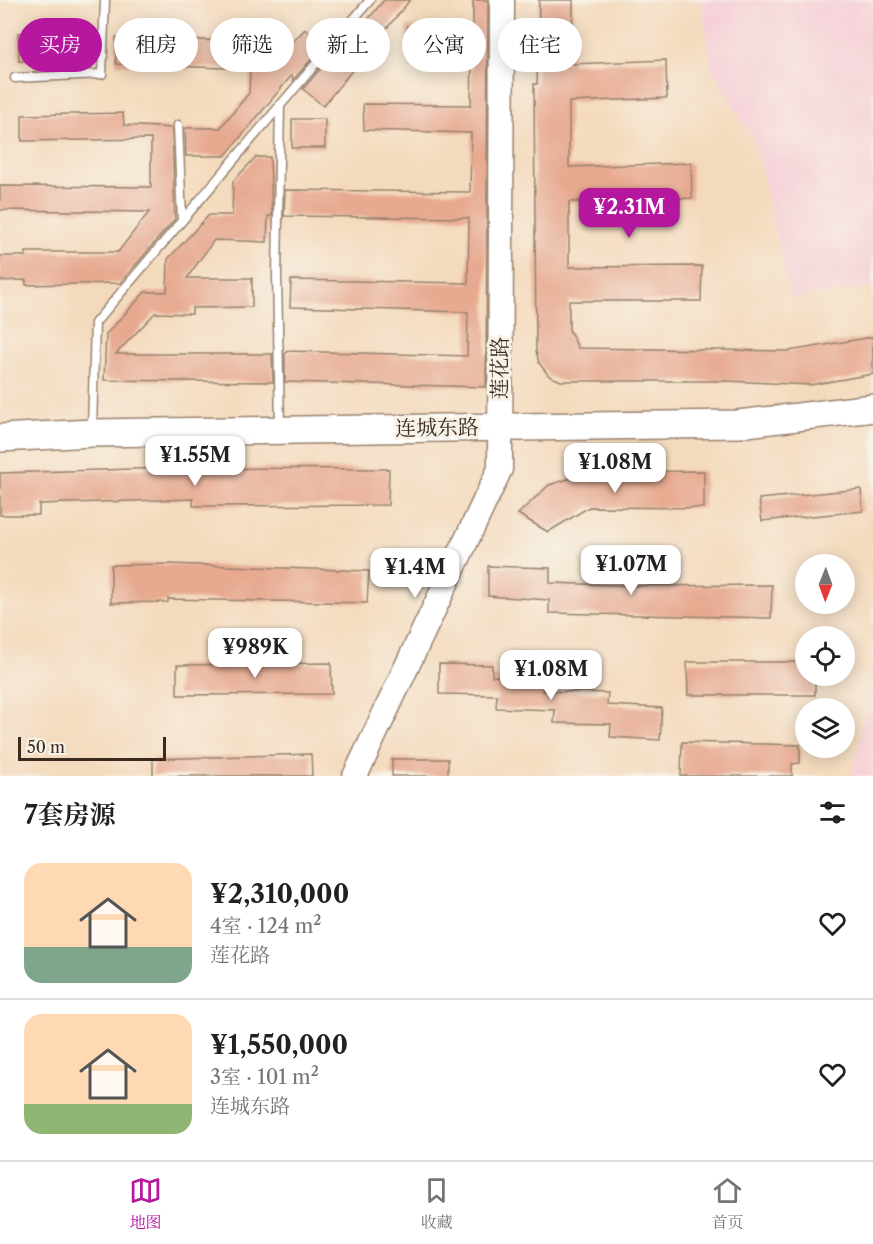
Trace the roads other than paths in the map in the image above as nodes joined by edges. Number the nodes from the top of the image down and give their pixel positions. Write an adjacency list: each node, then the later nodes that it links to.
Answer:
1 (105, 0): 4 (lane)
2 (370, 0): 5 (lane)
3 (502, 0): 9 (main road, 莲花路)
4 (15, 78)
5 (280, 105): 7 (lane); 10 (lane)
6 (178, 125): 7 (lane)
7 (182, 220): 11 (lane)
8 (873, 408): 9 (main road, 连城东路)
9 (500, 427): 10 (main road, 连城东路); 13 (main road, 莲花路)
10 (280, 430): 11 (main road, 连城东路)
11 (92, 433): 12 (main road, 连城东路)
12 (0, 438)
13 (355, 776)

